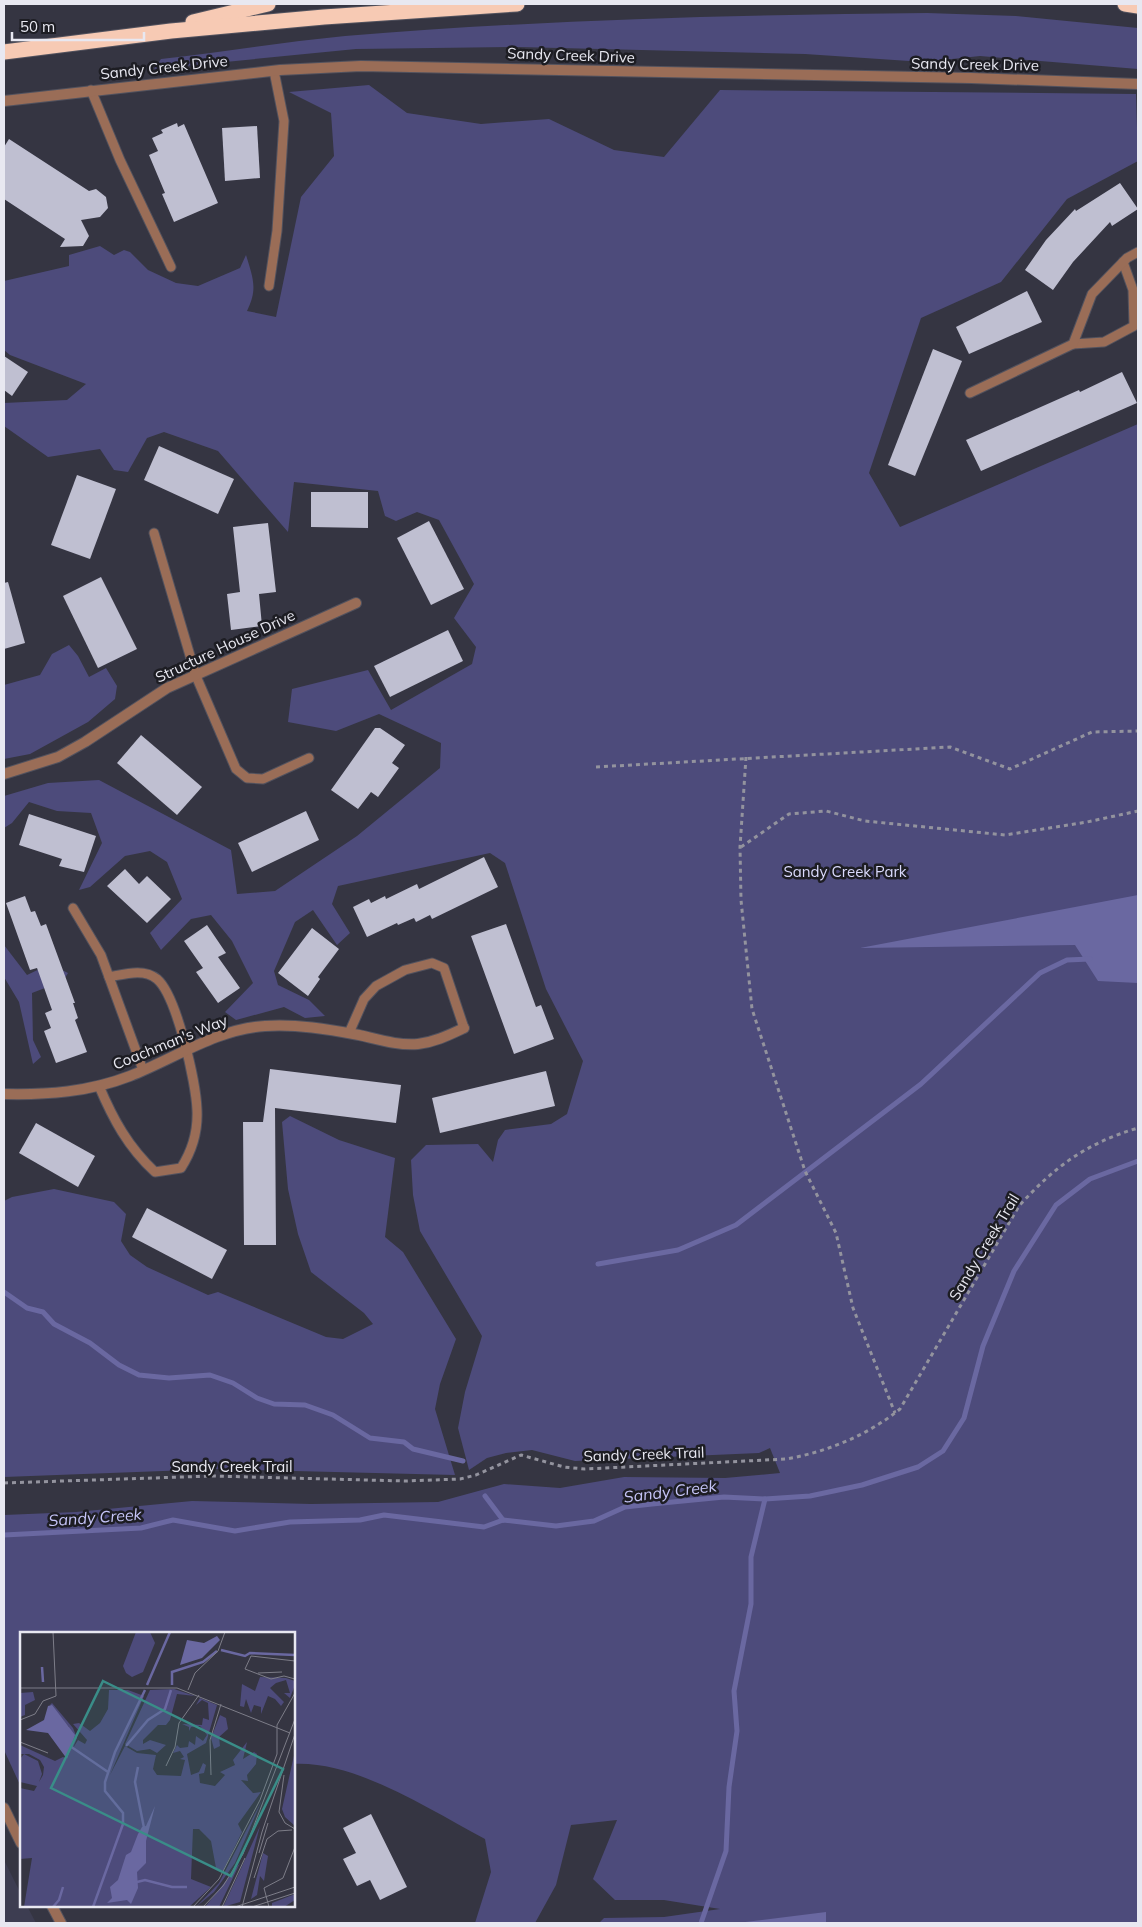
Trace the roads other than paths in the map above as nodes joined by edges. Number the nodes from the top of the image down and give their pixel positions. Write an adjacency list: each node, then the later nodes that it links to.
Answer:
1 (268, 4): 7 (highway)
2 (434, 4): 6 (highway)
3 (517, 4): 6 (highway)
4 (1125, 4): 5 (highway)
5 (1138, 6)
6 (399, 12): 7 (highway)
7 (171, 31): 8 (highway)
8 (4, 52)
9 (274, 71): 10 (street, Sandy Creek Drive); 11 (street, Sandy Creek Drive); 16 (lane)
10 (1138, 84)
11 (91, 90): 12 (street, Sandy Creek Drive); 15 (lane)
12 (4, 101)
13 (1138, 252): 14 (lane)
14 (1123, 262): 17 (lane); 17 (lane)
15 (171, 267)
16 (269, 286)
17 (1073, 344): 18 (lane)
18 (970, 393)
19 (154, 533): 21 (lane)
20 (356, 603): 21 (street, Structure House Drive)
21 (196, 676): 22 (lane); 23 (street, Structure House Drive)
22 (308, 758)
23 (4, 774)
24 (73, 908): 25 (lane)
25 (109, 977): 28 (lane); 29 (lane)
26 (464, 1028): 27 (street, Coachman's Way); 27 (lane)
27 (349, 1033): 28 (street, Coachman's Way)
28 (188, 1049): 29 (street, Coachman's Way); 30 (lane)
29 (143, 1070): 30 (street, Coachman's Way)
30 (99, 1086): 31 (street, Coachman's Way)
31 (4, 1094)
32 (4, 1808): 33 (street)
33 (20, 1842)
34 (53, 1907): 35 (street)
35 (61, 1923)

